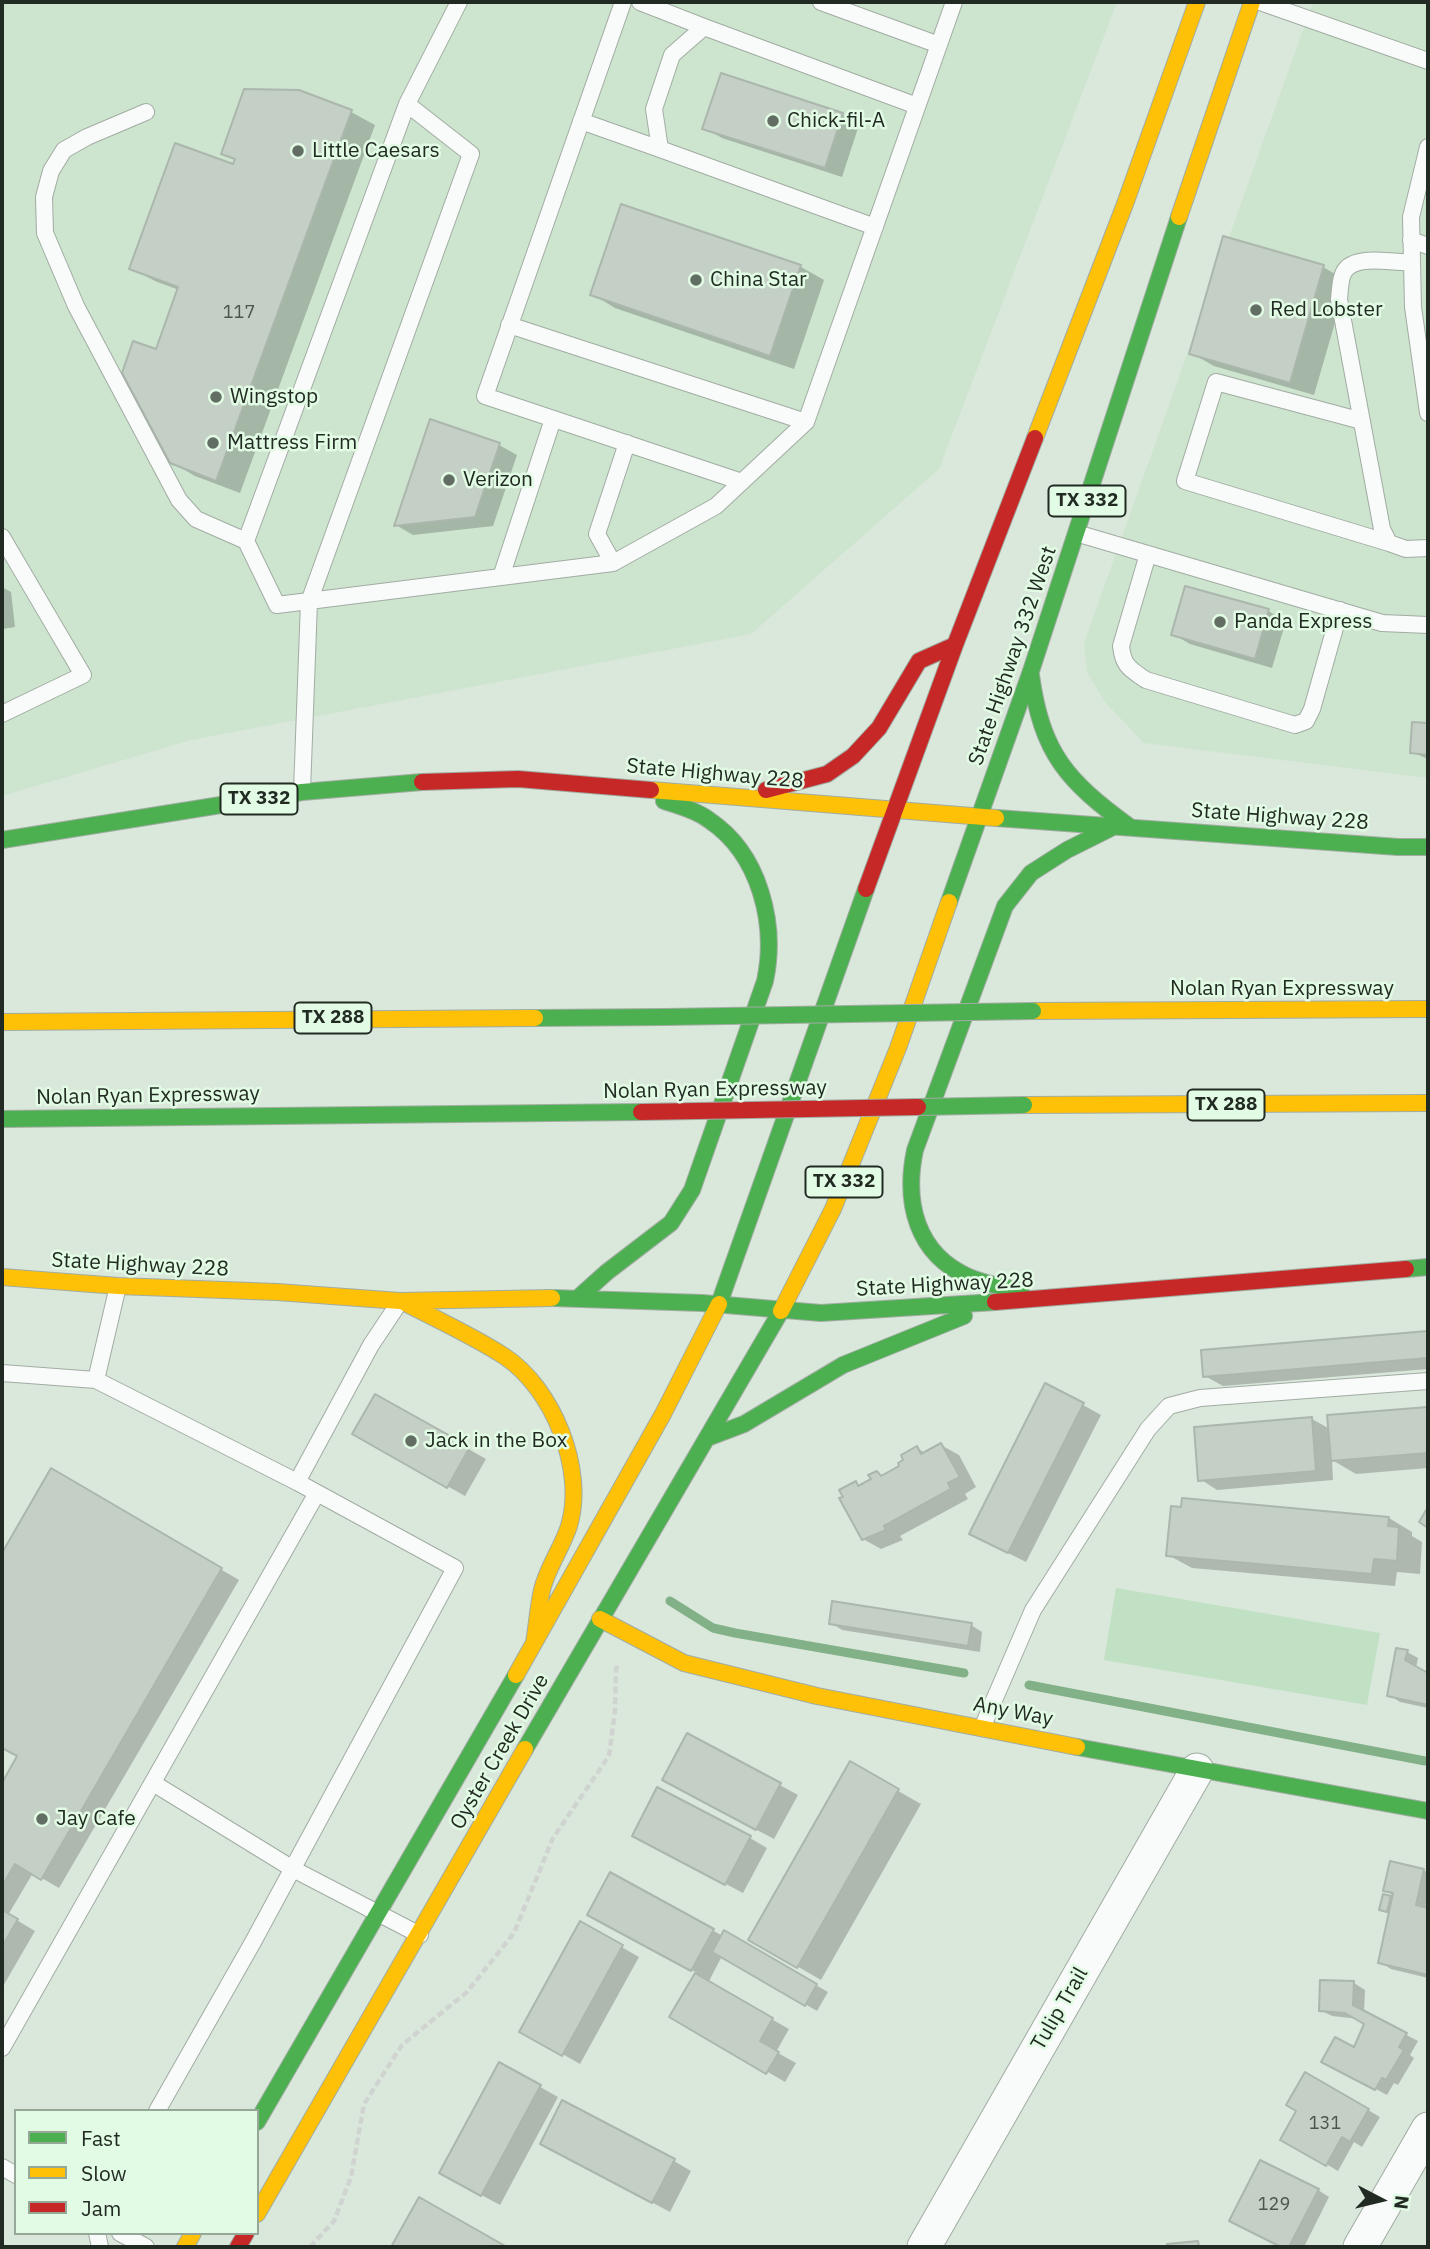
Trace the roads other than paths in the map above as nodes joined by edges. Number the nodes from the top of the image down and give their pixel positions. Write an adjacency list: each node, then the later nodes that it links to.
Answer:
1 (459, 2): 12 (lane)
2 (623, 2): 15 (lane)
3 (640, 2): 9 (lane)
4 (821, 2): 10 (lane)
5 (954, 2): 10 (lane)
6 (1197, 2): 40 (main road, TX 332)
7 (1252, 2): 29 (main road, State Highway 332 West / TX 332)
8 (1260, 2): 11 (lane)
9 (704, 27): 13 (lane); 17 (lane)
10 (939, 45): 13 (lane)
11 (1428, 61)
12 (407, 104): 31 (lane); 37 (lane)
13 (917, 106): 18 (lane)
14 (146, 112): 31 (lane)
15 (581, 121): 17 (lane); 22 (lane)
16 (1428, 147): 19 (lane)
17 (660, 149): 18 (lane)
18 (875, 227): 26 (lane)
19 (1411, 240): 20 (lane); 21 (lane)
20 (1428, 246)
21 (1412, 263): 23 (lane); 25 (lane)
22 (509, 325): 24 (lane); 26 (lane)
23 (1428, 413)
24 (553, 419): 27 (lane); 36 (lane)
25 (1362, 421): 32 (lane); 32 (lane)
26 (806, 422): 28 (lane)
27 (628, 443): 28 (lane); 35 (lane)
28 (742, 482): 35 (lane)
29 (1076, 533): 34 (lane); 41 (main road, State Highway 332 West / TX 332)
30 (2, 537): 42 (lane)
31 (246, 541): 37 (lane)
32 (1389, 543): 33 (lane)
33 (1428, 548)
34 (1148, 555): 38 (lane); 38 (lane)
35 (613, 563): 36 (lane)
36 (501, 577): 37 (lane)
37 (310, 602): 44 (lane)
38 (1340, 611): 39 (lane)
39 (1428, 625)
40 (955, 645): 45 (main road, TX 332); 46 (main road, TX 332)
41 (1031, 671): 47 (main road, State Highway 332 West / TX 332); 48 (main road)
42 (2, 714)
43 (630, 788): 44 (main road, State Highway 228 / TX 332); 45 (main road, State Highway 228 / TX 332); 58 (main road)
44 (302, 792): 49 (main road, State Highway 228 / TX 332)
45 (742, 797): 46 (main road, State Highway 228)
46 (894, 811): 47 (main road, State Highway 228); 62 (main road, TX 332)
47 (981, 816): 48 (main road, State Highway 228); 63 (main road, State Highway 332 West / TX 332)
48 (1122, 826): 50 (main road, State Highway 228); 59 (main road)
49 (2, 840)
50 (1428, 847)
51 (1428, 1009): 52 (main road, Nolan Ryan Expressway / TX 288, bridge)
52 (2, 1022)
53 (1428, 1103): 54 (main road, Nolan Ryan Expressway / TX 288, bridge)
54 (2, 1119)
55 (1428, 1267): 59 (main road, State Highway 228)
56 (2, 1277): 57 (main road, State Highway 228)
57 (118, 1286): 60 (main road, State Highway 228); 65 (lane)
58 (578, 1298): 60 (main road, State Highway 228); 62 (main road, State Highway 228)
59 (1052, 1300): 61 (main road, State Highway 228)
60 (400, 1301): 68 (lane); 71 (main road)
61 (998, 1303): 63 (main road, State Highway 228); 67 (main road)
62 (719, 1304): 63 (main road, State Highway 228); 71 (main road, Oyster Creek Drive)
63 (781, 1311): 67 (main road, Oyster Creek Drive)
64 (2, 1373): 65 (lane)
65 (96, 1380): 68 (lane)
66 (1428, 1381): 72 (lane)
67 (707, 1438): 70 (main road, Oyster Creek Drive)
68 (296, 1482): 69 (lane)
69 (317, 1493): 74 (lane); 76 (lane)
70 (600, 1619): 72 (main road, Any Way); 78 (main road, Oyster Creek Drive)
71 (534, 1643): 77 (main road, Oyster Creek Drive)
72 (982, 1728): 73 (main road, Any Way)
73 (1197, 1770): 75 (main road, Any Way); 86 (street, Tulip Trail)
74 (153, 1783): 76 (lane); 79 (lane)
75 (1421, 1806)
76 (293, 1869): 77 (lane); 80 (lane)
77 (378, 1914): 78 (lane); 81 (main road, Oyster Creek Drive)
78 (419, 1936): 83 (main road, Oyster Creek Drive)
79 (2, 2048)
80 (158, 2109)
81 (259, 2119)
82 (1428, 2129): 87 (street)
83 (259, 2211)
84 (124, 2235): 85 (lane)
85 (146, 2247)
86 (924, 2247)
87 (1360, 2247)

